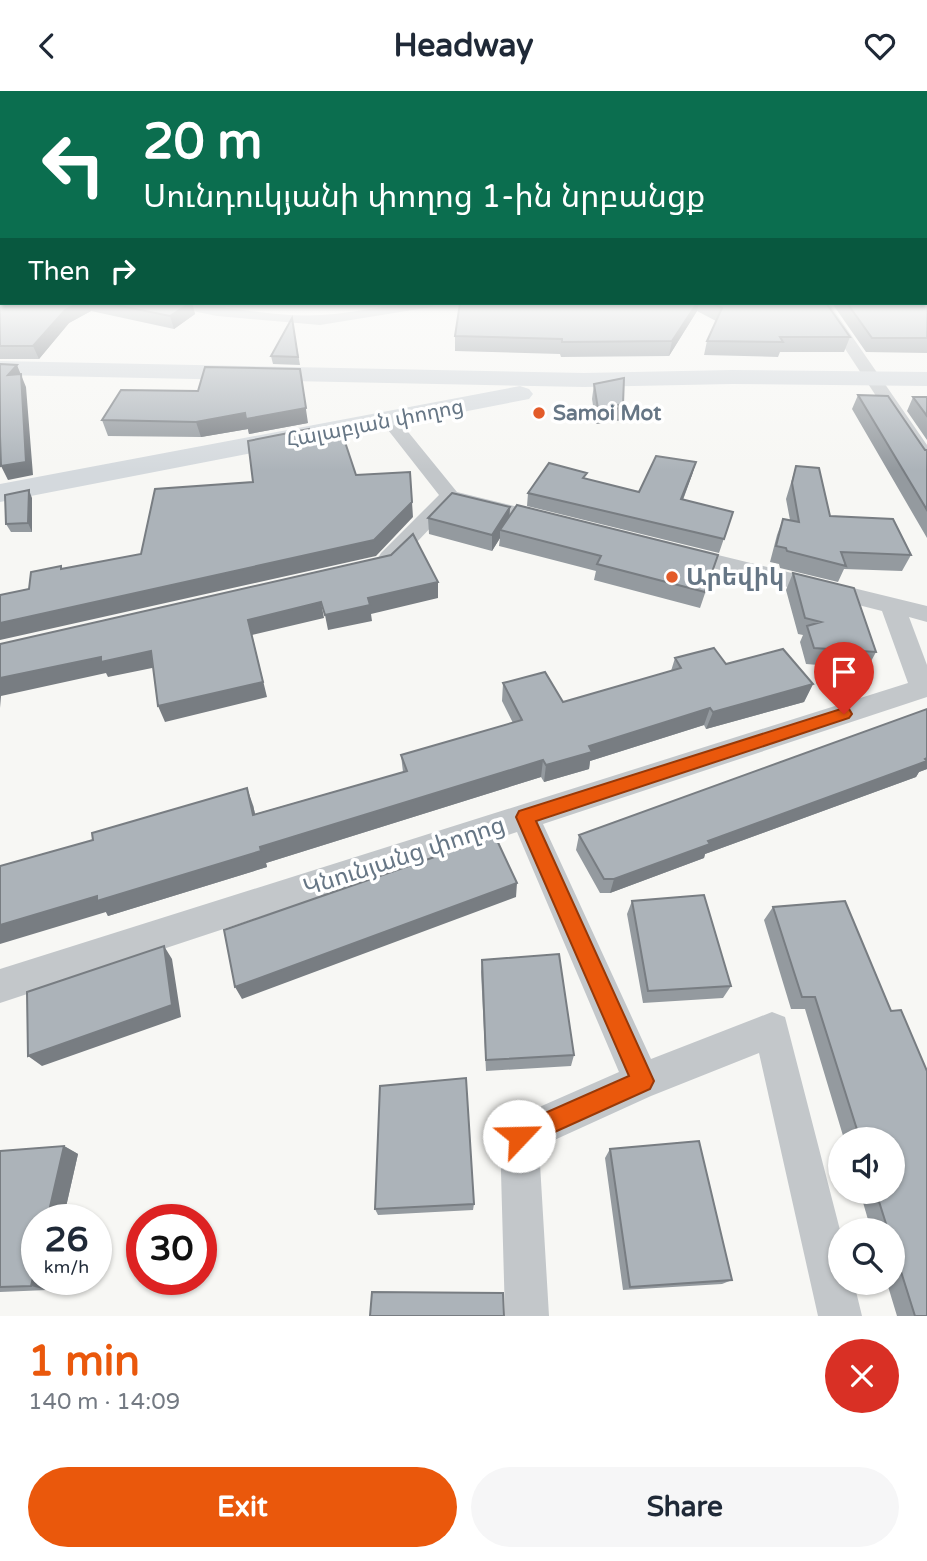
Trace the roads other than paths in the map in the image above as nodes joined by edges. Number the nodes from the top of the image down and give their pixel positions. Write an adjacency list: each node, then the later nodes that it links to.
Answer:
1 (858, 355): 4 (street)
2 (0, 369): 3 (main road)
3 (377, 375): 6 (main road); 7 (main road)
4 (874, 378): 5 (main road); 6 (main road); 8 (street)
5 (927, 379)
6 (584, 380): 7 (main road, Հալաբյան փողոց)
7 (390, 421): 9 (main road, Հալաբյան փողոց); 10 (street)
8 (927, 459)
9 (0, 493)
10 (450, 496): 11 (street); 13 (street)
11 (571, 526)
12 (664, 549): 14 (street)
13 (371, 566)
14 (892, 605): 15 (street); 16 (street)
15 (927, 614)
16 (925, 687): 17 (street, Կնունյանց փողոց)
17 (525, 817): 18 (street, Կնունյանց փողոց); 19 (street)
18 (0, 986)
19 (642, 1081): 20 (street); 21 (street)
20 (527, 1316)
21 (840, 1316)

